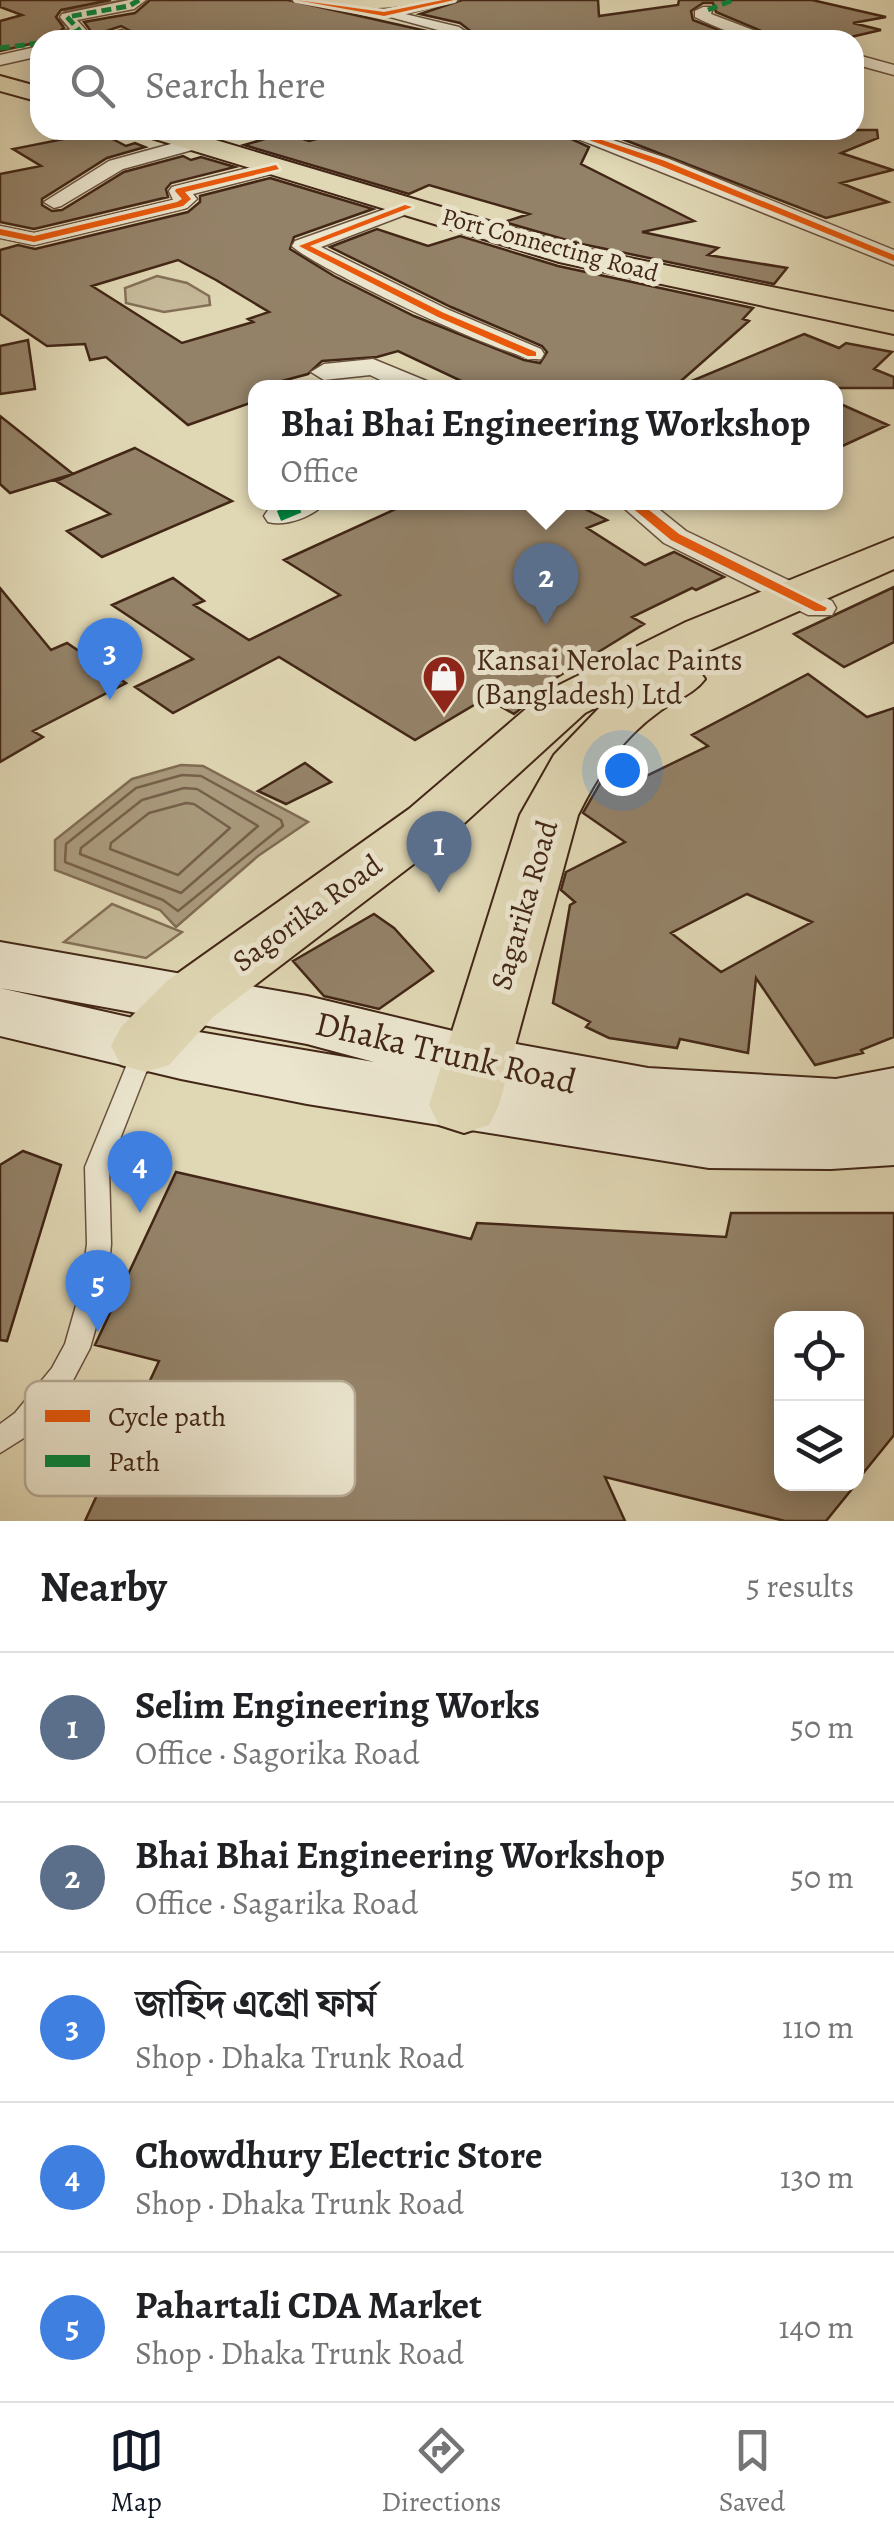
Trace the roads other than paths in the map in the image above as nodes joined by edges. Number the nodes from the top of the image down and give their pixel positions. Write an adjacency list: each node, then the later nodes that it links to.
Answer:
1 (138, 0): 9 (street)
2 (299, 0): 5 (street)
3 (451, 0): 8 (street)
4 (734, 0): 7 (street)
5 (327, 2): 8 (street)
6 (681, 2): 7 (street)
7 (708, 10): 11 (street)
8 (384, 14): 10 (street)
9 (79, 30)
10 (454, 30)
11 (734, 30)
12 (30, 44): 13 (street)
13 (0, 48)
14 (30, 54): 15 (street)
15 (0, 60)
16 (864, 62): 17 (street)
17 (894, 70)
18 (0, 80): 19 (main road)
19 (30, 90)
20 (173, 140): 25 (street)
21 (194, 140): 24 (main road, Port Connecting Road)
22 (196, 140): 31 (main road, Port Connecting Road)
23 (595, 140): 28 (street)
24 (276, 167): 26 (main road, Port Connecting Road); 27 (street)
25 (54, 202)
26 (408, 207): 29 (street); 32 (main road, Port Connecting Road)
27 (0, 232)
28 (894, 258)
29 (359, 273): 30 (street); 33 (street)
30 (320, 286)
31 (894, 315)
32 (894, 324)
33 (532, 354)
34 (324, 372): 35 (street)
35 (402, 380)
36 (293, 510): 38 (street)
37 (641, 510): 41 (street)
38 (279, 516)
39 (894, 552): 41 (main road, Sagarika Road)
40 (894, 578): 41 (main road, Sagarika Road)
41 (806, 600): 43 (main road, Sagorika Road); 45 (main road, Sagarika Road)
42 (10, 988): 43 (main road, Dhaka Trunk Road); 44 (main road, Dhaka Trunk Road)
43 (190, 999): 44 (main road, Sagorika Road); 45 (main road, Dhaka Trunk Road)
44 (145, 1046): 45 (main road, Dhaka Trunk Road); 48 (lane)
45 (471, 1084): 46 (main road, Dhaka Trunk Road); 47 (main road, Dhaka Trunk Road)
46 (894, 1095)
47 (894, 1137)
48 (59, 1381)
49 (25, 1422): 50 (lane)
50 (0, 1440)

